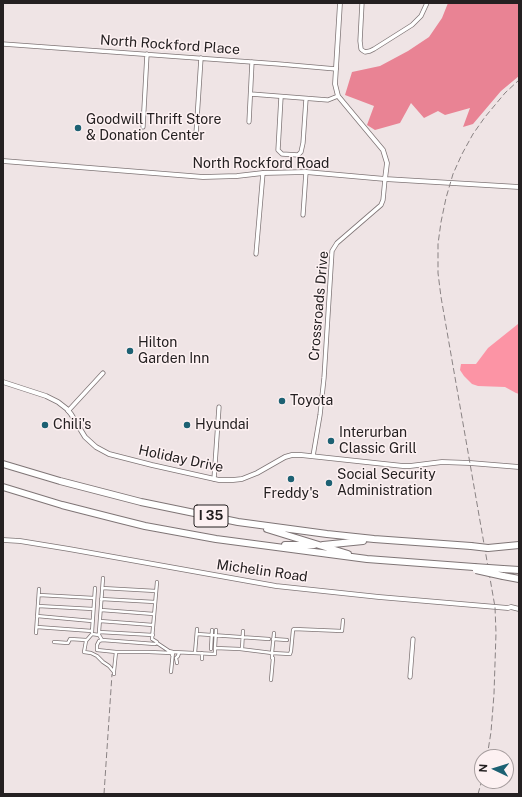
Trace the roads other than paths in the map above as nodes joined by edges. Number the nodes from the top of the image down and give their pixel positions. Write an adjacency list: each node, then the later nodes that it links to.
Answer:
1 (340, 3): 8 (street)
2 (362, 3): 3 (street)
3 (426, 3)
4 (3, 44): 5 (street, North Rockford Place)
5 (147, 54): 6 (street, North Rockford Place); 14 (street)
6 (201, 58): 7 (street, North Rockford Place); 15 (street)
7 (252, 62): 8 (street, North Rockford Place); 9 (street)
8 (336, 69): 10 (street)
9 (250, 94): 11 (street); 13 (street)
10 (338, 96): 12 (street); 19 (street)
11 (281, 97): 12 (street); 12 (street)
12 (306, 99)
13 (249, 122)
14 (143, 127)
15 (196, 134)
16 (3, 161): 18 (street, North Rockford Road)
17 (306, 172): 18 (street, North Rockford Road); 19 (street, North Rockford Road); 21 (street)
18 (263, 173): 22 (street)
19 (385, 179): 20 (street, North Rockford Road); 27 (street, Crossroads Drive)
20 (519, 187)
21 (303, 215)
22 (256, 254)
23 (103, 372): 26 (street)
24 (3, 382): 26 (street, Holiday Drive)
25 (219, 407): 30 (street)
26 (68, 411): 30 (street, Holiday Drive)
27 (313, 456): 29 (street, Holiday Drive); 30 (street, Holiday Drive)
28 (3, 464): 32 (highway, I 35)
29 (519, 467)
30 (214, 479)
31 (3, 487): 35 (highway, I 35)
32 (238, 522): 33 (highway, I 35); 36 (highway)
33 (374, 539): 36 (highway); 38 (highway, I 35, bridge)
34 (3, 540): 56 (street, Michelin Road)
35 (245, 543): 36 (highway); 40 (highway, I 35)
36 (319, 545): 40 (highway)
37 (519, 545): 38 (highway)
38 (499, 547): 39 (highway, I 35)
39 (519, 550)
40 (367, 559): 41 (highway, I 35)
41 (475, 568): 42 (highway, I 35, bridge); 44 (highway, bridge)
42 (519, 570)
43 (103, 578): 47 (street)
44 (519, 579)
45 (156, 582): 49 (street)
46 (95, 588): 51 (street)
47 (102, 588): 49 (street); 52 (street)
48 (39, 589): 50 (street)
49 (156, 591): 53 (street)
50 (39, 595): 51 (street); 54 (street)
51 (94, 598): 55 (street)
52 (101, 599): 53 (street); 57 (street)
53 (155, 602): 58 (street)
54 (38, 606): 55 (street); 59 (street)
55 (93, 609): 61 (street)
56 (519, 609)
57 (100, 610): 58 (street); 62 (street)
58 (154, 614): 63 (street)
59 (38, 616): 61 (street); 64 (street)
60 (343, 620): 93 (street)
61 (92, 621): 70 (street)
62 (100, 621): 63 (street); 71 (street)
63 (153, 625): 74 (street)
64 (37, 627): 69 (street); 70 (street)
65 (197, 629): 73 (street)
66 (212, 630): 75 (street)
67 (216, 630): 76 (street)
68 (243, 632): 77 (street)
69 (36, 633)
70 (92, 633): 71 (street); 81 (street)
71 (99, 633): 74 (street); 82 (street)
72 (274, 633): 79 (street)
73 (196, 634): 75 (street); 91 (street)
74 (152, 635): 85 (street)
75 (212, 635): 76 (street); 87 (street)
76 (216, 635): 77 (street); 86 (street)
77 (243, 637): 78 (street); 88 (street)
78 (269, 639)
79 (274, 639): 83 (street); 93 (street)
80 (414, 639): 99 (street)
81 (87, 640): 84 (street); 89 (street)
82 (102, 640): 85 (street); 89 (street)
83 (287, 640)
84 (54, 642)
85 (157, 643): 94 (street)
86 (215, 648): 88 (street); 92 (street)
87 (211, 649)
88 (242, 650): 93 (street)
89 (116, 652): 94 (street)
90 (179, 653): 91 (street); 92 (street); 94 (street); 95 (street)
91 (195, 653): 92 (street)
92 (202, 653)
93 (272, 653): 100 (street)
94 (173, 654): 96 (street)
95 (176, 658): 96 (street); 97 (street)
96 (172, 660): 98 (street)
97 (177, 663)
98 (171, 672)
99 (410, 677)
100 (271, 680)

